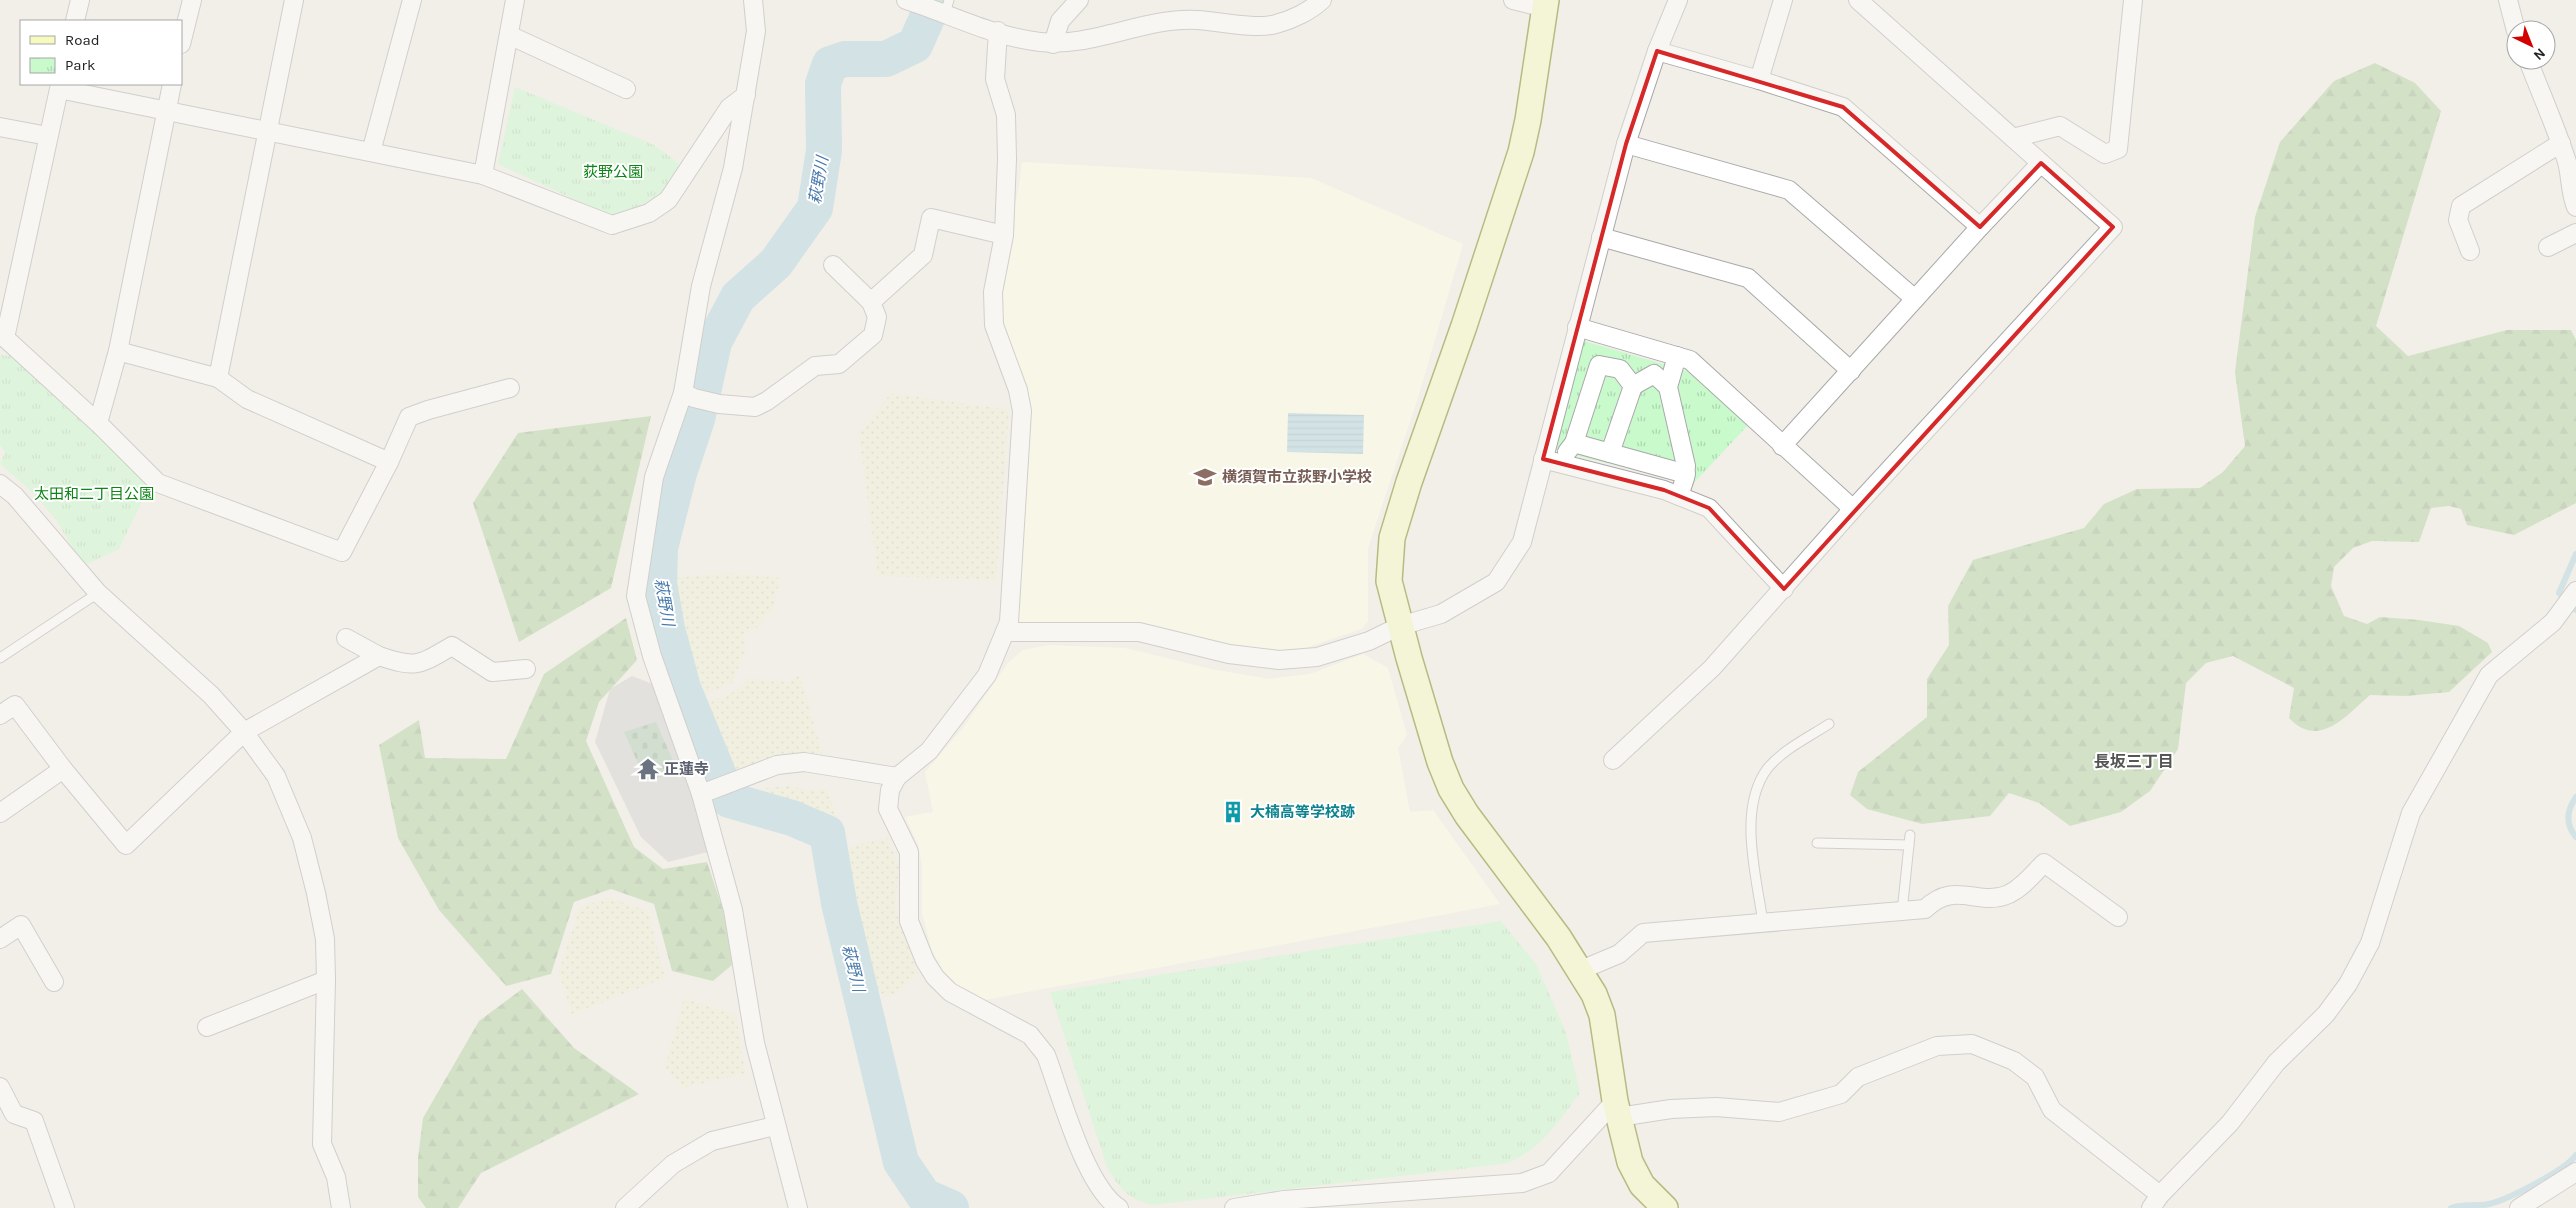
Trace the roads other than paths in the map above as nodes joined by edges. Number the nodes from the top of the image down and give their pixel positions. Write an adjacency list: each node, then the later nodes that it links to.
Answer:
1 (80, 0): 18 (street)
2 (192, 0): 22 (street)
3 (294, 0): 33 (street)
4 (412, 0): 38 (street)
5 (515, 0): 21 (street)
6 (753, 0): 30 (street)
7 (1078, 0): 23 (street)
8 (1322, 0): 23 (street)
9 (1512, 0): 16 (street)
10 (1678, 0): 24 (street)
11 (1783, 0): 26 (street)
12 (1858, 0): 35 (street)
13 (2133, 0): 35 (street)
14 (2508, 0): 19 (street)
15 (912, 1): 17 (street)
16 (1546, 4): 74 (street)
17 (947, 7): 20 (street)
18 (75, 20)
19 (2513, 20)
20 (998, 31): 23 (street); 44 (street)
21 (509, 34): 29 (street); 40 (street)
22 (182, 40)
23 (1053, 44)
24 (1657, 51): 26 (street); 37 (street)
25 (2532, 70): 36 (street)
26 (1759, 80): 42 (street)
27 (172, 85): 31 (street)
28 (60, 86): 31 (street); 34 (street)
29 (626, 89)
30 (746, 95): 40 (street); 60 (street)
31 (165, 110): 33 (street); 53 (street)
32 (0, 127): 34 (street)
33 (266, 131): 38 (street); 56 (street)
34 (48, 136): 52 (street)
35 (2013, 138): 39 (street)
36 (2561, 143): 41 (street); 47 (street)
37 (1626, 144): 45 (street); 49 (street)
38 (371, 152): 40 (street)
39 (2041, 163): 42 (street); 70 (street)
40 (483, 175)
41 (2576, 207)
42 (1980, 228): 49 (street)
43 (2576, 233): 46 (street)
44 (1004, 235): 50 (street); 75 (street)
45 (1601, 237): 51 (street); 55 (street)
46 (2548, 247)
47 (2470, 251)
48 (833, 264): 50 (street)
49 (1915, 299): 55 (street)
50 (871, 302): 60 (street)
51 (1576, 327): 54 (street); 65 (street)
52 (3, 339): 61 (street)
53 (118, 351): 56 (street); 61 (street)
54 (1677, 356): 58 (street); 63 (street)
55 (1851, 371): 63 (street)
56 (218, 378): 66 (street)
57 (1633, 386): 58 (street); 62 (street); 64 (street)
58 (1668, 387): 67 (street)
59 (510, 388): 66 (street)
60 (688, 396): 86 (street)
61 (98, 423): 66 (street)
62 (1574, 443): 64 (street); 65 (street)
63 (1782, 446): 70 (street)
64 (1610, 453): 67 (street)
65 (1551, 461): 69 (street); 74 (street)
66 (388, 462)
67 (1686, 474): 69 (street)
68 (0, 484): 73 (street)
69 (1679, 496): 71 (street)
70 (1853, 509): 71 (street)
71 (1784, 590): 83 (street)
72 (2576, 591): 103 (street)
73 (98, 593): 78 (lane); 82 (street)
74 (1400, 626): 75 (street); 95 (street)
75 (1005, 632): 85 (street)
76 (346, 638): 77 (street)
77 (379, 656): 79 (street); 82 (street)
78 (0, 658)
79 (526, 669)
80 (0, 715): 84 (street)
81 (1829, 724): 93 (lane)
82 (244, 732): 84 (street); 96 (street)
83 (1613, 760)
84 (63, 769): 87 (street)
85 (897, 777): 86 (street); 108 (street)
86 (702, 794): 101 (street)
87 (0, 814)
88 (1910, 835): 90 (lane)
89 (1817, 843): 90 (lane)
90 (1909, 846): 91 (lane)
91 (1902, 912): 92 (street); 93 (street)
92 (2118, 917)
93 (1763, 923): 95 (street)
94 (0, 939): 97 (street)
95 (1581, 970): 100 (street)
96 (326, 980): 98 (street); 105 (street)
97 (54, 982)
98 (207, 1027)
99 (0, 1087): 104 (street)
100 (1617, 1109): 103 (street); 109 (street); 110 (street)
101 (775, 1126): 106 (street); 107 (street)
102 (2576, 1172): 111 (street)
103 (2156, 1201)
104 (65, 1208)
105 (341, 1208)
106 (625, 1208)
107 (798, 1208)
108 (1119, 1208)
109 (1234, 1208)
110 (1665, 1208)
111 (2519, 1208)

